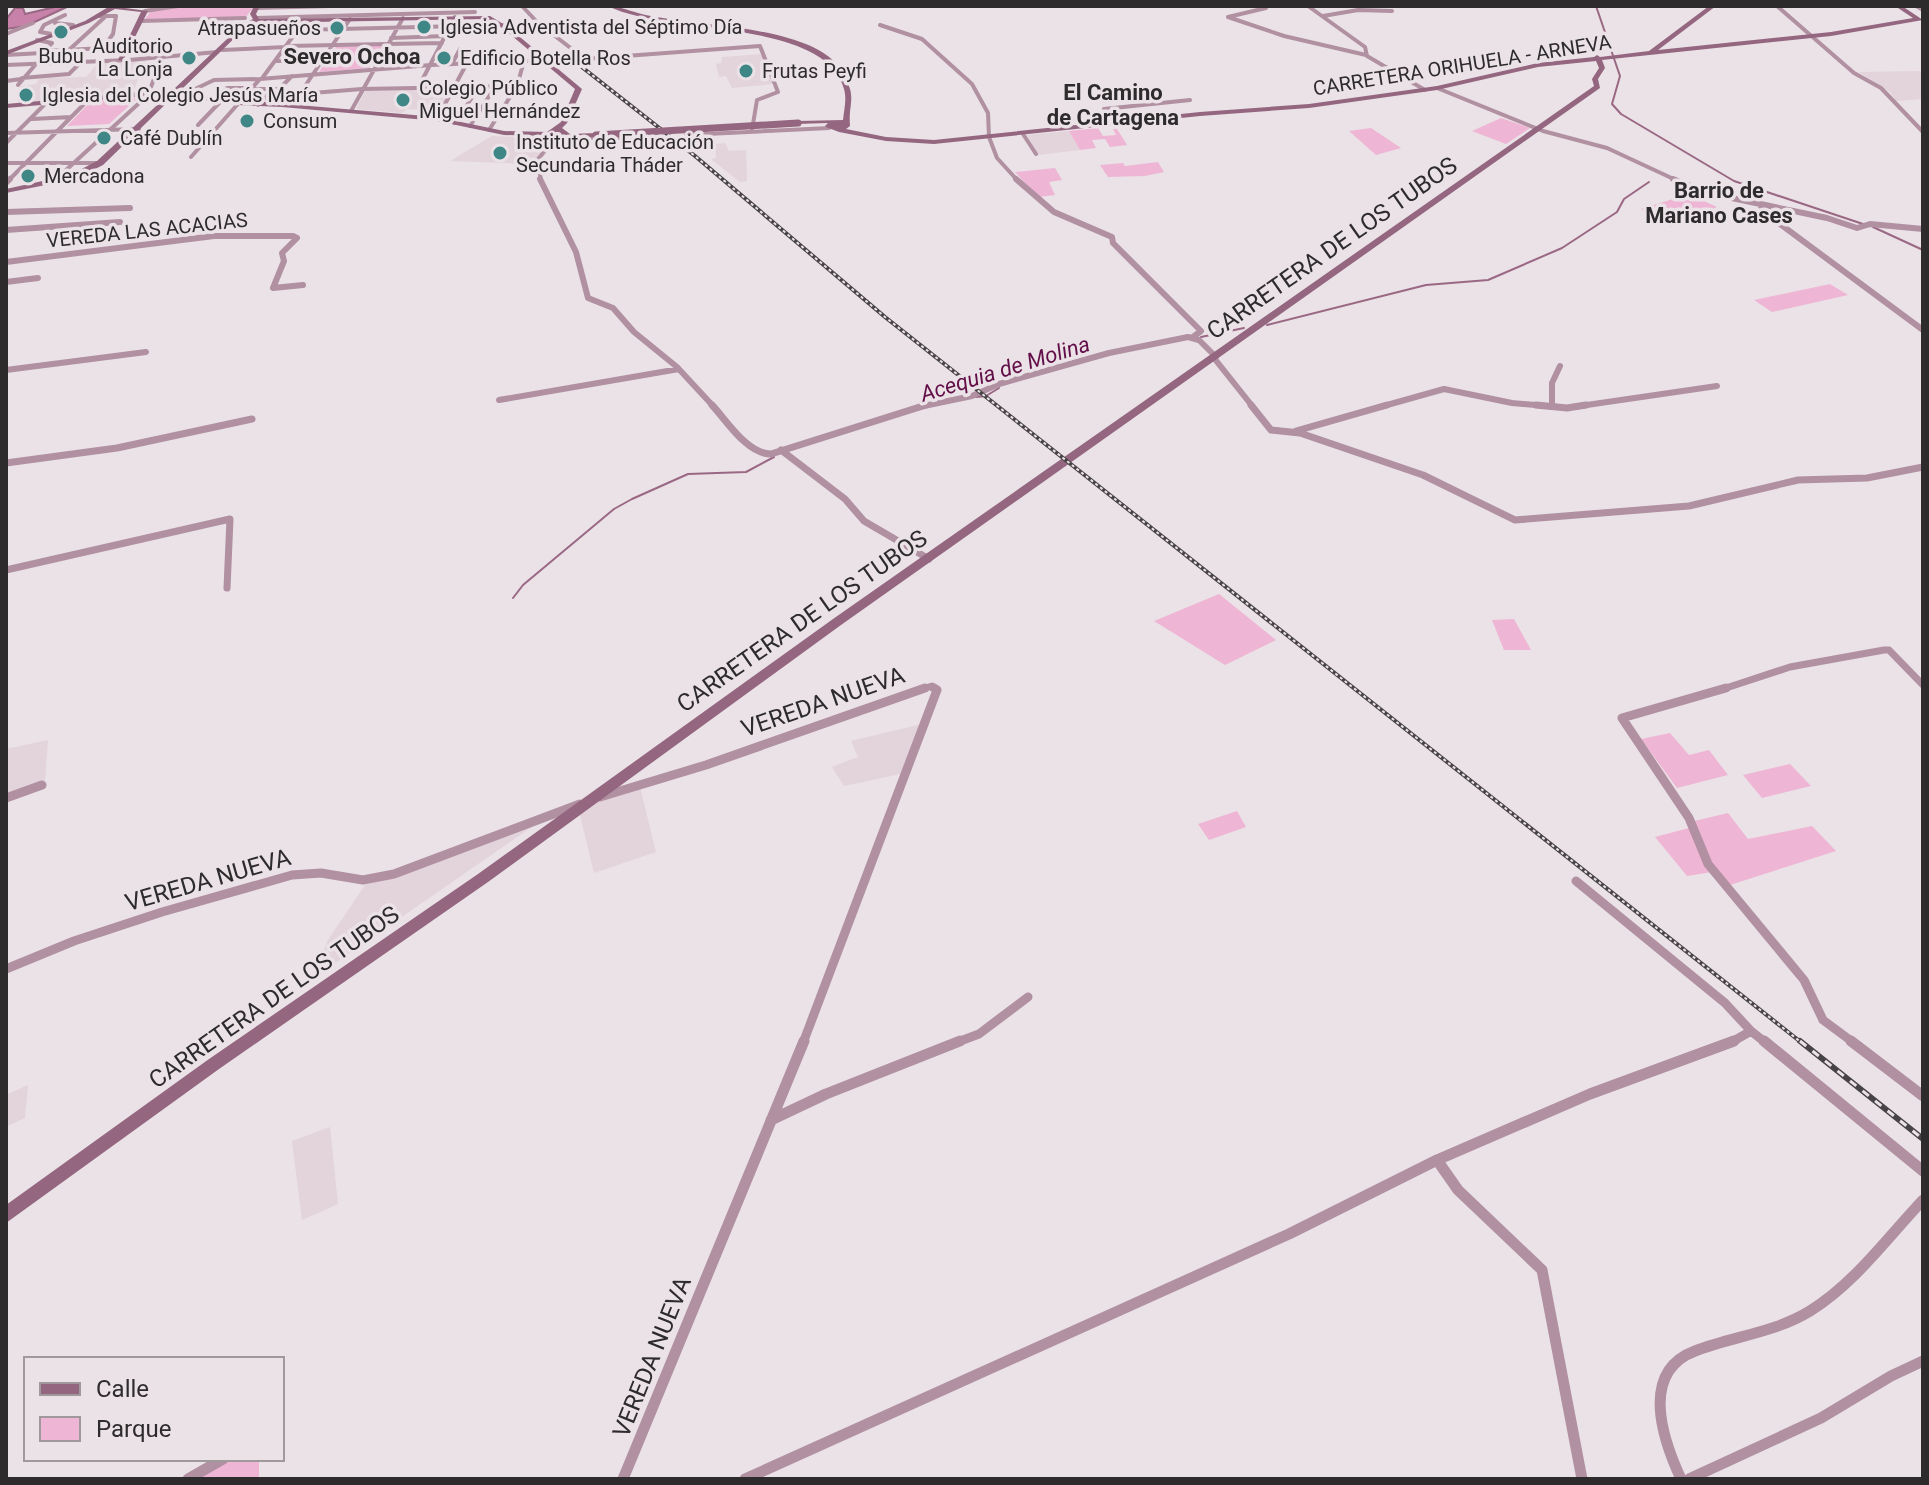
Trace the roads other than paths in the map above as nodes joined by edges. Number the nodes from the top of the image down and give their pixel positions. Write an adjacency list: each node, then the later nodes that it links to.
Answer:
1 (8, 6): 2 (street)
2 (18, 6)
3 (104, 6): 16 (street)
4 (178, 6): 20 (street)
5 (296, 6): 6 (street); 28 (street)
6 (315, 6): 7 (street); 30 (street)
7 (331, 6)
8 (411, 6): 26 (street)
9 (522, 6): 121 (street)
10 (611, 6): 114 (street)
11 (1308, 6): 25 (street)
12 (1713, 6): 59 (street)
13 (1777, 6): 46 (street)
14 (1898, 6): 31 (street)
15 (1916, 6): 19 (street)
16 (115, 7): 20 (street); 24 (street)
17 (361, 7): 29 (street)
18 (1266, 8): 61 (street)
19 (1923, 10)
20 (145, 11): 32 (street)
21 (1392, 11): 25 (street)
22 (476, 13): 26 (street); 27 (street); 35 (street)
23 (65, 15): 33 (street)
24 (103, 16): 34 (street); 53 (street); 56 (street)
25 (1323, 16): 61 (street)
26 (404, 17): 27 (street); 29 (street); 42 (street)
27 (455, 17): 41 (street)
28 (250, 18): 30 (street); 32 (street); 54 (street)
29 (352, 18): 30 (street); 38 (street)
30 (306, 19): 39 (street)
31 (1920, 19): 46 (street, CARRETERA ORIHUELA - ARNEVA)
32 (140, 22): 51 (street)
33 (55, 23): 34 (street); 37 (street)
34 (73, 25): 45 (street)
35 (503, 25): 41 (street); 66 (street)
36 (880, 25): 128 (street)
37 (34, 26): 44 (street); 45 (street)
38 (343, 29): 39 (street); 42 (street); 50 (street)
39 (298, 30): 52 (street)
40 (428, 32): 41 (street); 41 (street); 43 (street); 43 (street)
41 (448, 32): 48 (street)
42 (394, 33): 43 (street); 43 (street); 49 (street)
43 (414, 33)
44 (6, 34)
45 (52, 34): 47 (street)
46 (1813, 36): 59 (street, CARRETERA ORIHUELA - ARNEVA); 123 (street)
47 (37, 40): 57 (street); 60 (street)
48 (442, 43): 49 (street); 74 (street)
49 (387, 44): 50 (street); 75 (street)
50 (333, 45): 52 (street); 64 (street)
51 (127, 47): 53 (street); 65 (street)
52 (286, 47): 54 (street); 68 (street)
53 (103, 49): 56 (street)
54 (222, 49): 62 (street); 94 (street)
55 (460, 49): 72 (street)
56 (70, 50): 57 (street)
57 (43, 52): 60 (street); 70 (street)
58 (518, 52): 69 (street)
59 (1652, 52): 63 (street, CARRETERA ORIHUELA - ARNEVA)
60 (6, 54)
61 (1366, 55): 91 (street)
62 (162, 57): 65 (street); 93 (street)
63 (1602, 57): 86 (street, CARRETERA ORIHUELA - ARNEVA); 119 (street, CARRETERA DE LOS TUBOS)
64 (323, 59): 68 (street); 76 (street)
65 (121, 60): 67 (street)
66 (546, 60): 69 (street); 125 (street)
67 (82, 61): 70 (street); 80 (street)
68 (277, 61): 78 (street)
69 (523, 61): 71 (street); 81 (street)
70 (34, 63): 73 (street); 80 (street)
71 (467, 63): 72 (street); 85 (street)
72 (452, 64): 74 (street)
73 (6, 65)
74 (431, 65): 75 (street); 84 (street)
75 (372, 69): 76 (street); 87 (street)
76 (313, 74): 77 (street); 95 (street)
77 (290, 78): 78 (street); 90 (street)
78 (261, 79): 89 (street); 94 (street)
79 (6, 81): 80 (street)
80 (20, 81)
81 (517, 86): 83 (street); 120 (street)
82 (479, 87): 83 (street); 85 (street); 110 (street)
83 (495, 87): 115 (street)
84 (418, 88): 85 (street); 87 (street)
85 (456, 88): 109 (street)
86 (1437, 88): 91 (street, CARRETERA ORIHUELA - ARNEVA); 119 (street)
87 (362, 89): 95 (street); 106 (street)
88 (226, 90): 89 (street)
89 (251, 90): 90 (street); 100 (street)
90 (274, 90): 92 (street); 101 (street)
91 (1425, 90): 111 (street, CARRETERA ORIHUELA - ARNEVA)
92 (286, 91): 95 (street); 103 (street)
93 (149, 92): 94 (street, CARRETERA ORIHUELA - ARNEVA); 96 (street, CARRETERA ORIHUELA - ARNEVA); 116 (street)
94 (182, 92): 99 (street, CARRETERA ORIHUELA - ARNEVA); 118 (street)
95 (301, 92): 103 (street)
96 (91, 97): 98 (street, CARRETERA ORIHUELA - ARNEVA); 107 (street)
97 (1190, 100): 104 (street)
98 (48, 101): 102 (street, CARRETERA ORIHUELA - ARNEVA); 108 (street)
99 (221, 101): 100 (street, CARRETERA ORIHUELA - ARNEVA); 112 (street)
100 (238, 103): 101 (street, CARRETERA ORIHUELA - ARNEVA); 132 (street)
101 (258, 105): 103 (street, CARRETERA ORIHUELA - ARNEVA)
102 (6, 106)
103 (287, 106): 106 (street, CARRETERA ORIHUELA - ARNEVA)
104 (1111, 108): 105 (street); 111 (street)
105 (1104, 109)
106 (351, 111): 109 (street, CARRETERA ORIHUELA - ARNEVA)
107 (71, 117): 108 (street); 117 (street)
108 (31, 119): 122 (street)
109 (437, 119): 110 (street, CARRETERA ORIHUELA - ARNEVA)
110 (455, 123): 115 (street, CARRETERA ORIHUELA - ARNEVA)
111 (1120, 123): 126 (street, CARRETERA ORIHUELA - ARNEVA)
112 (198, 125)
113 (812, 125): 114 (street, CARRETERA ORIHUELA - ARNEVA); 121 (street); 125 (street, CARRETERA ORIHUELA - ARNEVA, bridge)
114 (837, 125): 128 (street, CARRETERA ORIHUELA - ARNEVA)
115 (470, 126): 120 (street, CARRETERA ORIHUELA - ARNEVA)
116 (111, 127): 117 (street); 118 (street); 135 (street)
117 (59, 129): 122 (street); 134 (street)
118 (139, 129): 136 (street)
119 (1538, 129): 140 (street); 153 (street, CARRETERA DE LOS TUBOS)
120 (489, 130): 125 (street, CARRETERA ORIHUELA - ARNEVA)
121 (752, 130): 127 (street)
122 (18, 132): 124 (street); 130 (street)
123 (1923, 132)
124 (6, 133)
125 (557, 134): 129 (street); 155 (street)
126 (1023, 134): 128 (street, CARRETERA ORIHUELA - ARNEVA); 131 (street)
127 (686, 135)
128 (989, 137): 151 (street)
129 (647, 138)
130 (6, 143)
131 (1036, 154)
132 (191, 157)
133 (6, 163): 134 (street)
134 (26, 163): 135 (street); 138 (street)
135 (73, 163): 136 (street); 137 (street)
136 (100, 163): 137 (street)
137 (54, 181): 139 (street)
138 (6, 183)
139 (6, 191)
140 (1760, 204): 144 (street); 150 (street)
141 (130, 208): 142 (street)
142 (6, 212)
143 (120, 222): 145 (street)
144 (1923, 229)
145 (6, 230)
146 (6, 262): 149 (street, VEREDA LAS ACACIAS)
147 (38, 278): 148 (street)
148 (6, 282)
149 (303, 285)
150 (1923, 330)
151 (1193, 337): 153 (street); 162 (street)
152 (146, 352): 156 (street)
153 (1215, 358): 161 (street); 165 (street, CARRETERA DE LOS TUBOS)
154 (1560, 366): 159 (street)
155 (679, 369): 158 (street); 162 (street)
156 (6, 370)
157 (1717, 386): 159 (street)
158 (499, 400)
159 (1552, 407): 161 (street)
160 (252, 419): 163 (street)
161 (1295, 431): 164 (street)
162 (781, 450): 165 (street)
163 (6, 463)
164 (1923, 467)
165 (929, 559): 171 (street, CARRETERA DE LOS TUBOS)
166 (6, 570): 167 (street)
167 (227, 588)
168 (1923, 685): 176 (street)
169 (42, 785): 170 (street)
170 (6, 798)
171 (590, 800): 173 (street, VEREDA NUEVA); 177 (street, VEREDA NUEVA); 181 (street, CARRETERA DE LOS TUBOS)
172 (1576, 881): 175 (street)
173 (6, 969)
174 (1028, 997): 177 (street)
175 (1751, 1031): 178 (street); 179 (street)
176 (1923, 1096)
177 (771, 1120): 185 (street, VEREDA NUEVA)
178 (1437, 1160): 186 (street); 187 (street)
179 (1923, 1171)
180 (1923, 1200): 188 (street)
181 (6, 1215)
182 (1923, 1361): 189 (street)
183 (220, 1461): 184 (street)
184 (188, 1479)
185 (623, 1479)
186 (745, 1479)
187 (1582, 1479)
188 (1681, 1479)
189 (1689, 1479)

